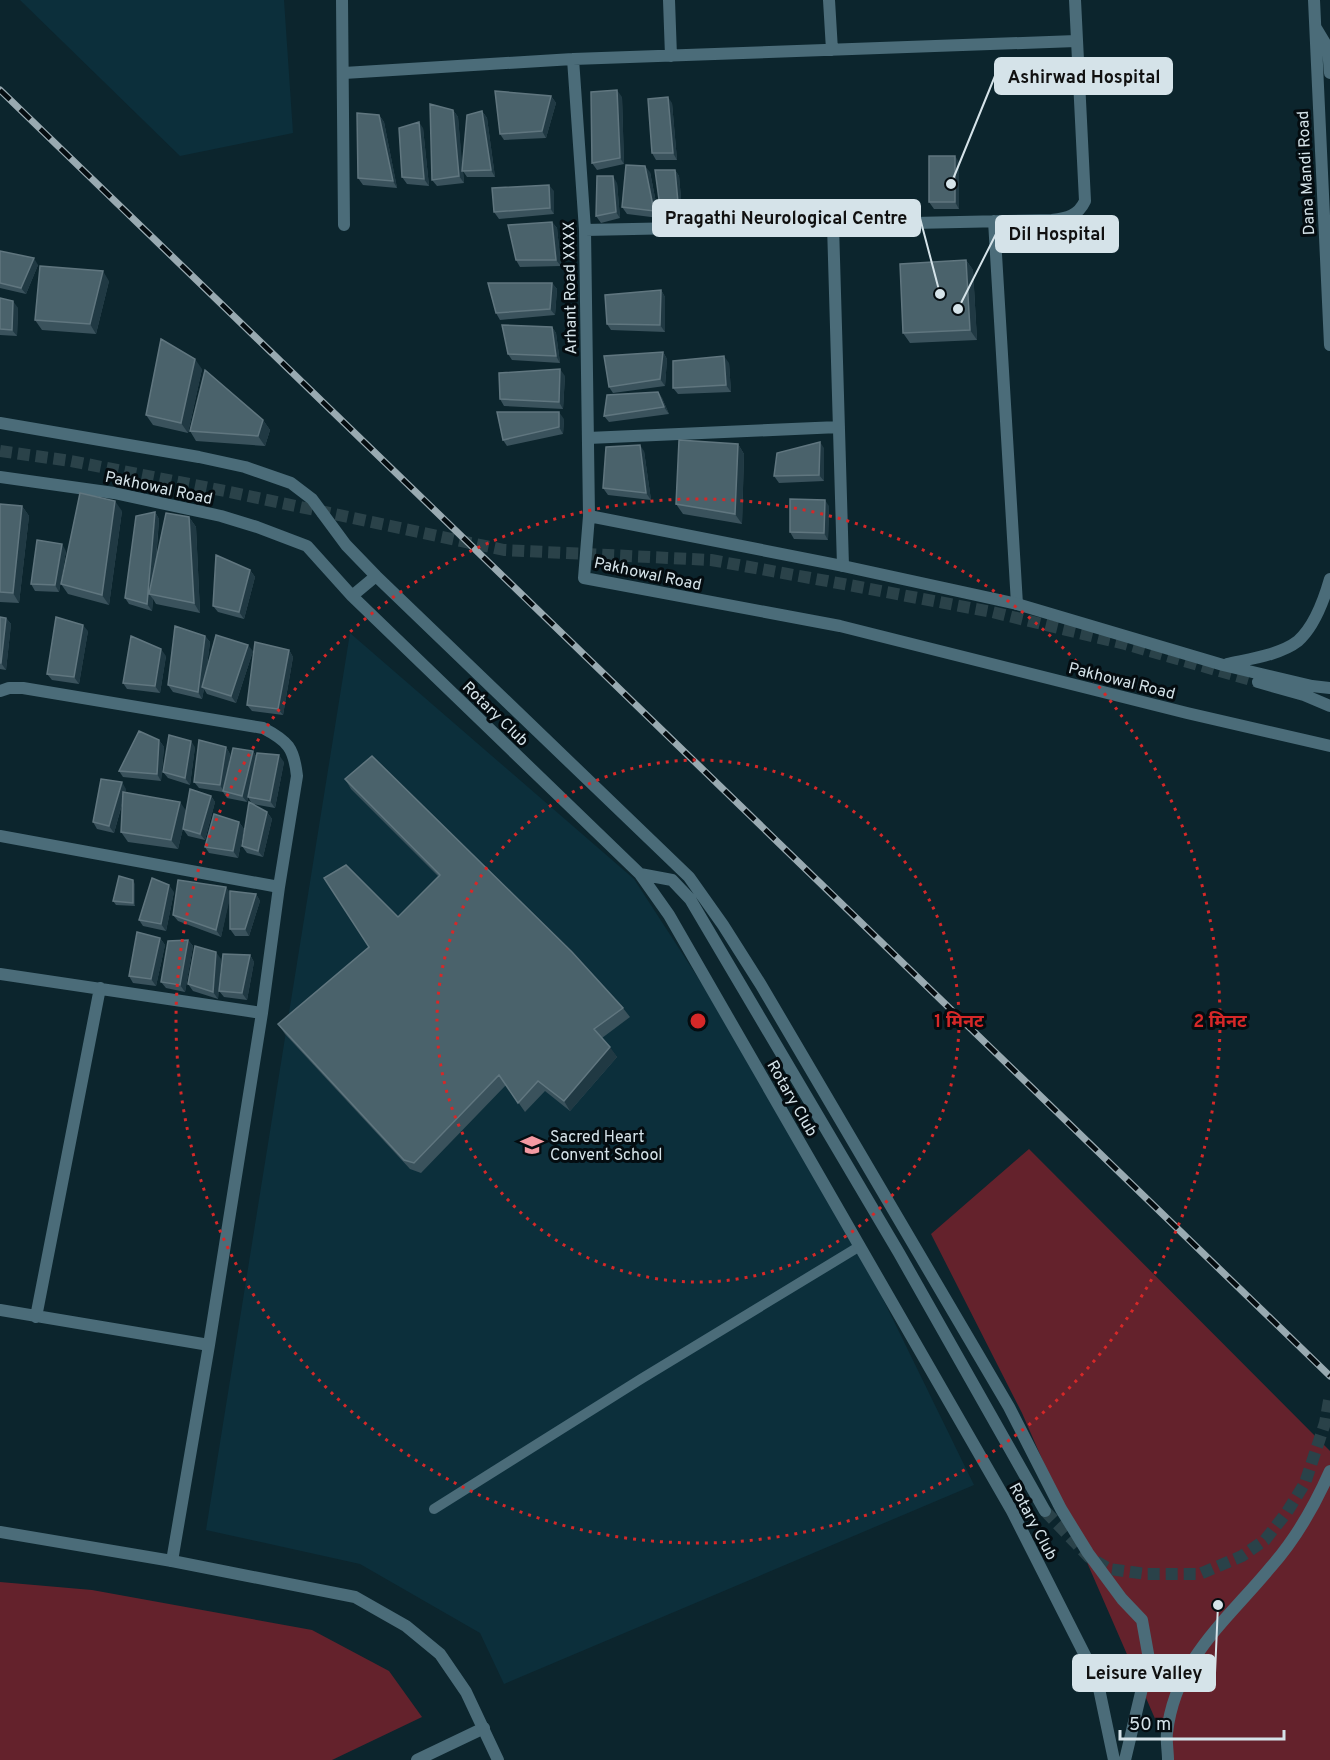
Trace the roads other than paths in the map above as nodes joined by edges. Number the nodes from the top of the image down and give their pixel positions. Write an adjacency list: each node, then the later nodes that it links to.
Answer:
1 (342, 0): 12 (street)
2 (669, 0): 10 (street)
3 (829, 0): 9 (street)
4 (1075, 0): 7 (street)
5 (1314, 0): 6 (street, Dana Mandi Road)
6 (1315, 27): 8 (street); 18 (street, Dana Mandi Road)
7 (1076, 41): 9 (street); 14 (street)
8 (1329, 47): 13 (street)
9 (831, 50): 10 (street)
10 (671, 56): 11 (street)
11 (573, 59): 12 (street); 17 (street, Arhant Road XXXX)
12 (344, 73): 15 (street)
13 (1330, 73)
14 (994, 221): 16 (street); 29 (street)
15 (344, 225)
16 (833, 225): 17 (street); 20 (street)
17 (585, 230): 21 (street, Arhant Road XXXX)
18 (1330, 345)
19 (0, 423): 26 (street)
20 (839, 427): 21 (street); 25 (street)
21 (588, 438): 23 (street, Arhant Road XXXX)
22 (0, 477): 24 (street, Pakhowal Road)
23 (589, 516): 25 (street); 35 (street, Pakhowal Road)
24 (307, 546): 28 (street, Rotary Club)
25 (843, 566): 29 (street)
26 (376, 576): 28 (street); 55 (street)
27 (1330, 579): 30 (street)
28 (352, 596): 37 (street, Rotary Club)
29 (1017, 604): 30 (street)
30 (1223, 665): 32 (street)
31 (1258, 682): 34 (street)
32 (1330, 688)
33 (0, 691): 38 (street)
34 (1330, 706)
35 (1330, 746)
36 (0, 836): 38 (street)
37 (640, 874): 42 (street, Rotary Club); 48 (street)
38 (279, 887): 41 (street)
39 (0, 974): 40 (street)
40 (100, 988): 41 (street); 44 (street)
41 (262, 1013): 45 (street)
42 (860, 1246): 47 (lane); 54 (street, Rotary Club)
43 (0, 1310): 44 (street)
44 (36, 1317): 45 (street)
45 (209, 1345): 50 (street)
46 (1330, 1471): 56 (street)
47 (434, 1509)
48 (1046, 1511)
49 (0, 1532): 50 (street)
50 (172, 1561): 51 (street)
51 (484, 1728): 52 (street); 53 (street)
52 (417, 1760)
53 (498, 1760)
54 (1114, 1760)
55 (1125, 1760)
56 (1168, 1760)

